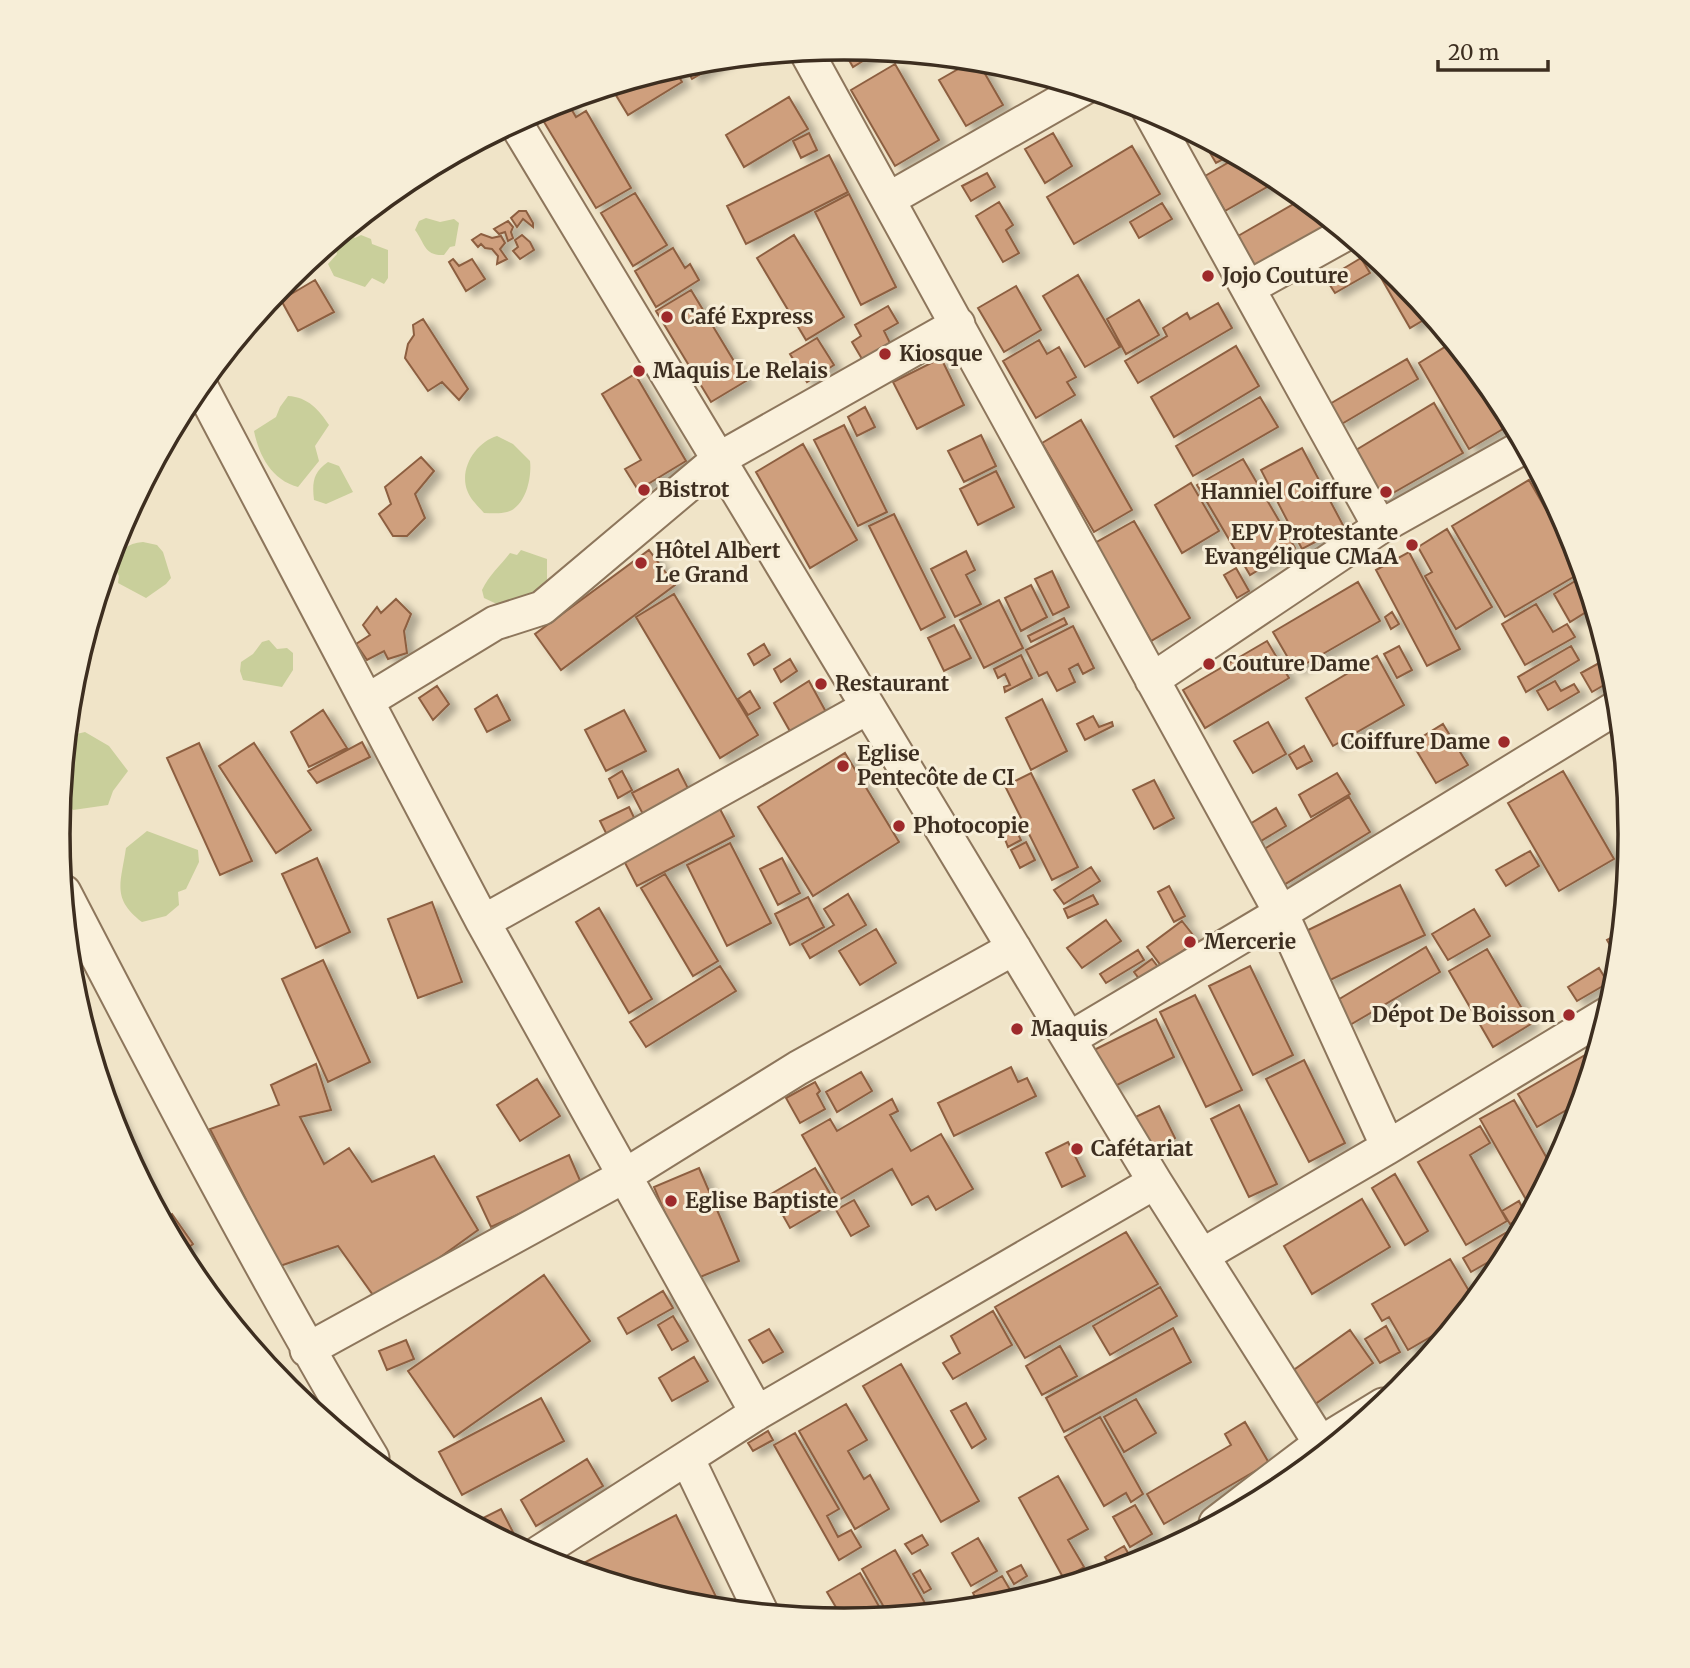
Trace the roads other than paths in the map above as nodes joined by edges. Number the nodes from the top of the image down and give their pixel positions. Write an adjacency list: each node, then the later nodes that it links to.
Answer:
1 (811, 61): 5 (street)
2 (1073, 94): 5 (street)
3 (1158, 125): 7 (street)
4 (520, 131): 11 (street)
5 (889, 199): 8 (street)
6 (1338, 238): 7 (street)
7 (1248, 288): 12 (street)
8 (958, 324): 11 (street); 13 (street)
9 (206, 397): 14 (street)
10 (1518, 450): 12 (street)
11 (719, 459): 14 (street); 15 (street)
12 (1380, 527): 13 (street)
13 (1152, 680): 18 (street)
14 (367, 701): 19 (street)
15 (868, 707): 19 (street); 20 (street)
16 (1610, 712): 18 (street)
17 (75, 913): 27 (street)
18 (1281, 913): 22 (street); 23 (street)
19 (483, 922): 24 (street)
20 (1014, 948): 22 (street); 24 (street)
21 (1596, 1021): 23 (street)
22 (1069, 1039): 25 (street)
23 (1388, 1147): 26 (street)
24 (626, 1175): 27 (street); 28 (street)
25 (1155, 1182): 26 (street); 28 (street)
26 (1203, 1255): 30 (street)
27 (307, 1350): 29 (street)
28 (757, 1413): 31 (street)
29 (359, 1436)
30 (1321, 1444)
31 (687, 1458): 32 (street); 33 (street)
32 (546, 1549)
33 (757, 1603)

